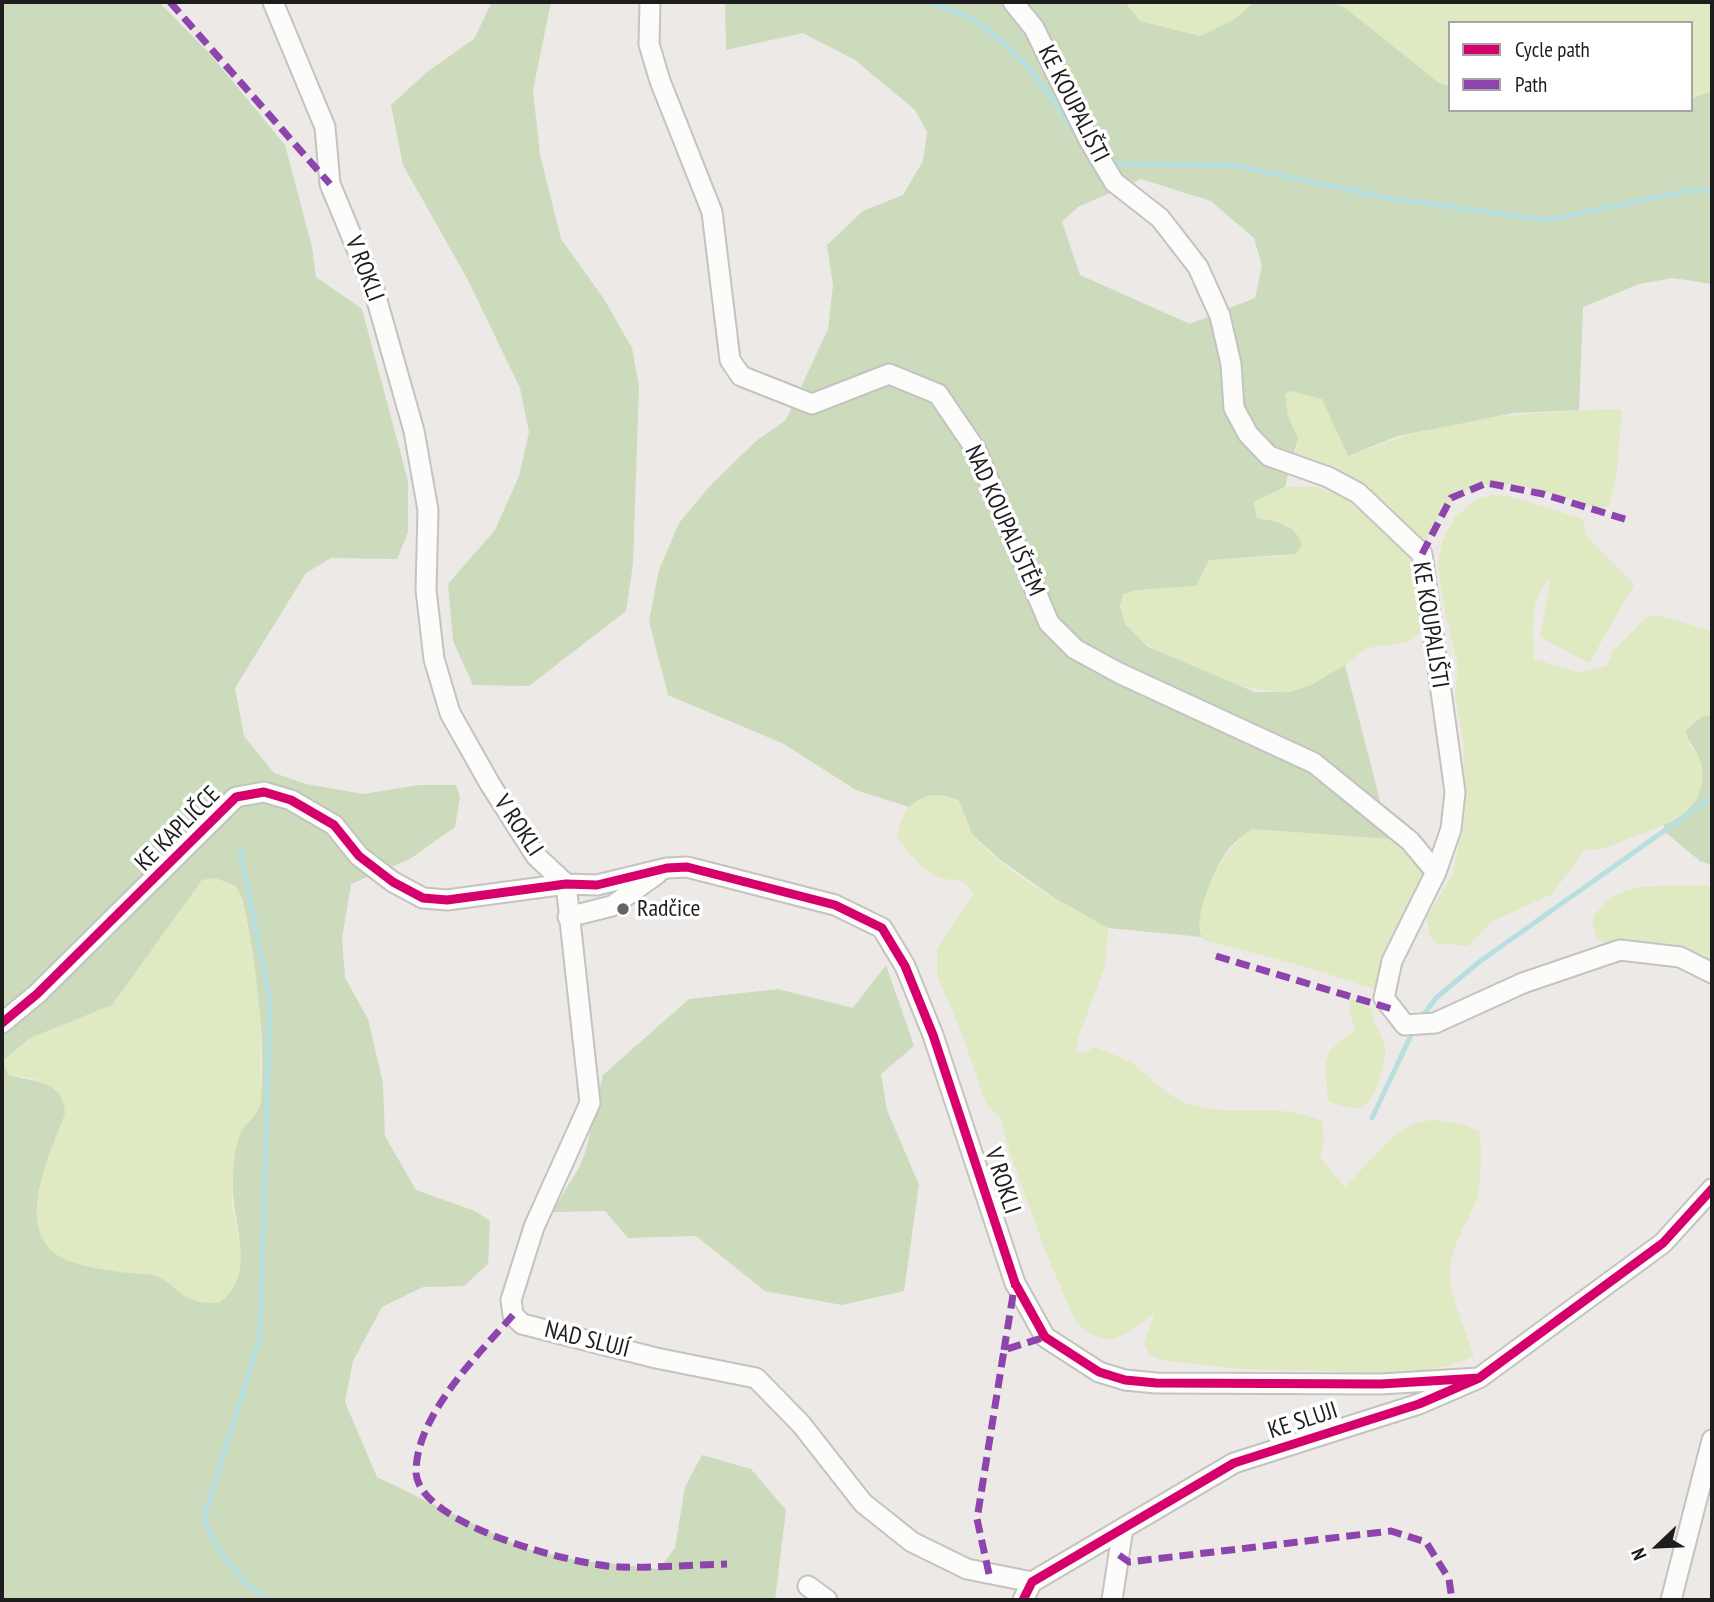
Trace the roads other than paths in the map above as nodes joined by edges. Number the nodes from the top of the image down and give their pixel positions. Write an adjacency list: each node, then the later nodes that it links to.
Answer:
1 (272, 2): 6 (street, V ROKLI)
2 (650, 2): 5 (street, NAD KOUPALIŠTĚM)
3 (1013, 2): 5 (street, KE KOUPALIŠTI)
4 (667, 868): 6 (street, V ROKLI); 7 (street); 11 (street, V ROKLI)
5 (1436, 872): 8 (street, KE KOUPALIŠTI)
6 (566, 884): 7 (street, NAD SLUJÍ); 9 (street, KE KAPLIČCE)
7 (568, 917): 15 (street, NAD SLUJÍ)
8 (1712, 973)
9 (2, 1023)
10 (1712, 1189): 11 (street, KE SLUJI)
11 (1479, 1378): 13 (street, KE SLUJI)
12 (1712, 1440): 18 (street)
13 (1123, 1528): 15 (street, KE SLUJI); 17 (street)
14 (808, 1586): 16 (street)
15 (1027, 1591)
16 (827, 1600)
17 (1112, 1600)
18 (1671, 1600)

